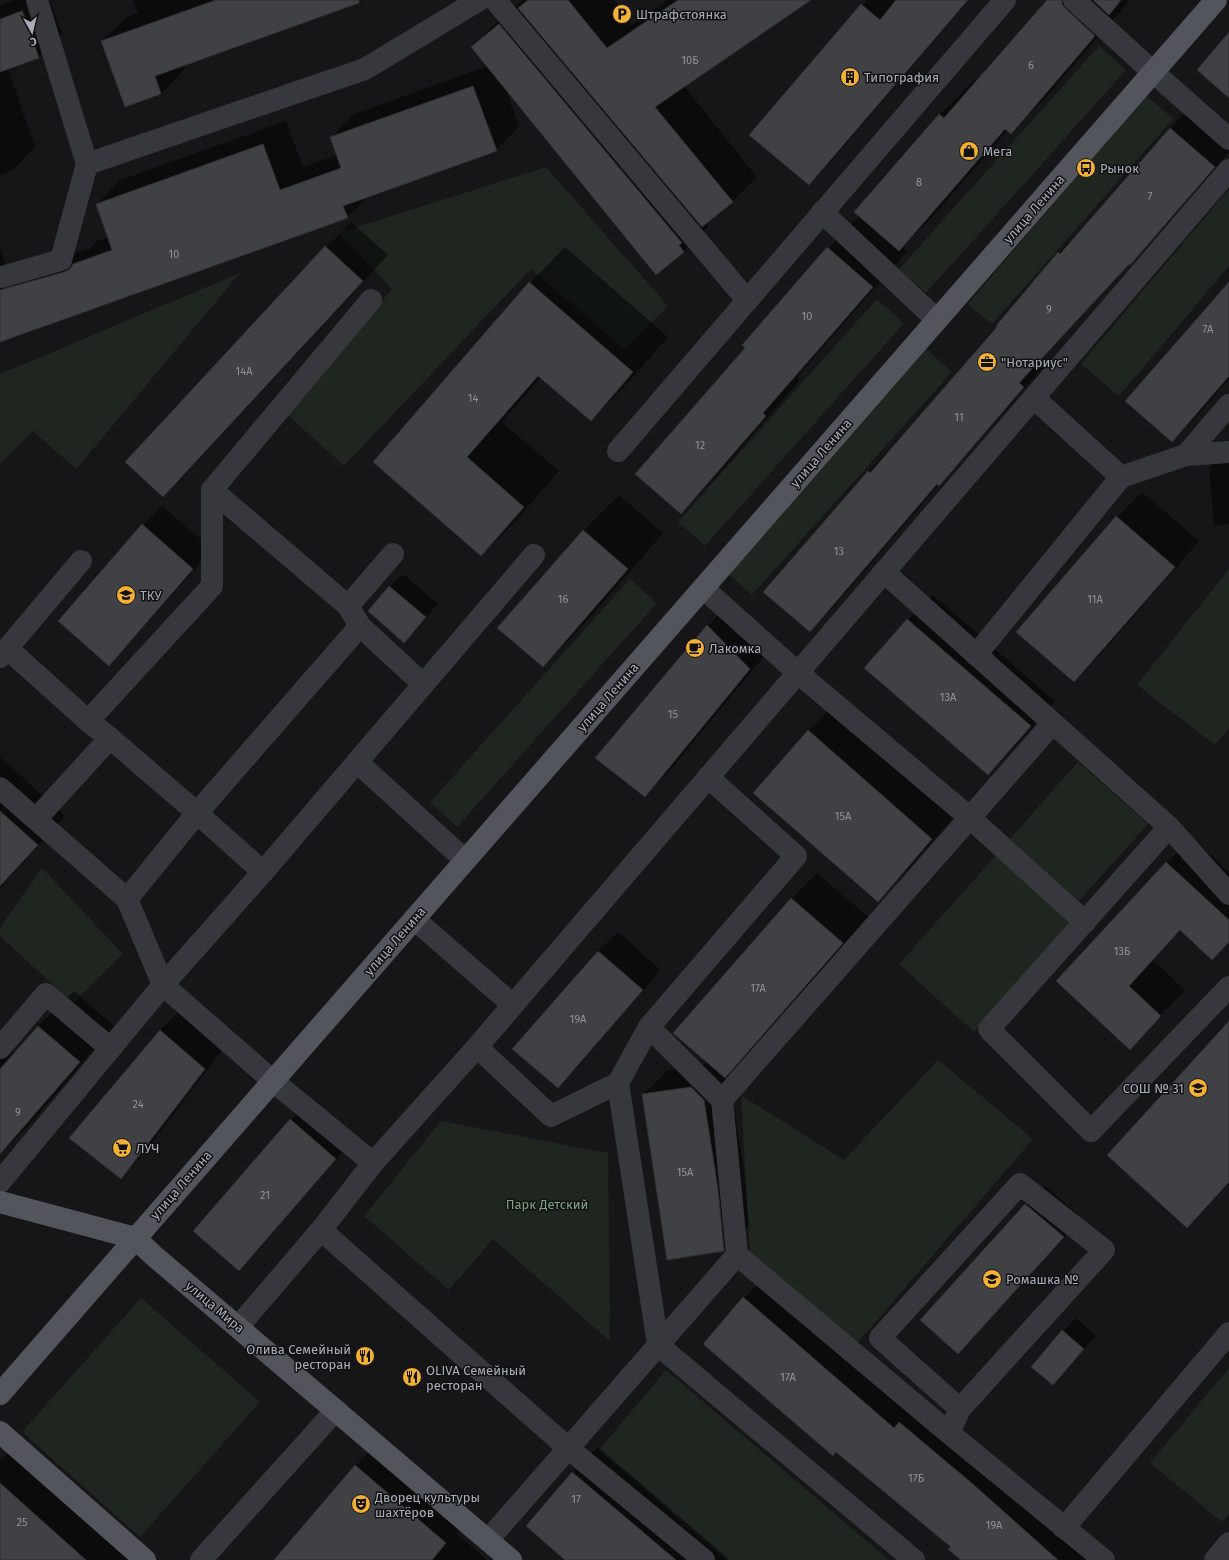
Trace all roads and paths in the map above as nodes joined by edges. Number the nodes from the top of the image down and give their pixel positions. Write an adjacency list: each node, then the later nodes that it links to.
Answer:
1 (37, 0): 9 (street)
2 (479, 0): 9 (street)
3 (495, 0): 14 (street)
4 (1005, 0): 11 (street)
5 (1074, 0): 7 (street)
6 (1216, 0): 7 (main road, улица Ленина)
7 (1153, 72): 8 (street); 15 (main road, улица Ленина)
8 (1229, 139)
9 (87, 164): 12 (street)
10 (1229, 170): 16 (street)
11 (822, 212): 14 (street); 15 (street)
12 (2, 277)
13 (371, 300): 22 (street)
14 (747, 300): 18 (street)
15 (937, 320): 27 (main road, улица Ленина)
16 (1034, 398): 21 (street); 26 (street)
17 (1229, 406): 20 (street)
18 (618, 450)
19 (1229, 452): 20 (street)
20 (1186, 455): 21 (street)
21 (1121, 477): 31 (street)
22 (212, 490): 28 (street); 34 (street)
23 (393, 554): 28 (street)
24 (534, 555): 33 (street)
25 (81, 562): 30 (street)
26 (884, 572): 31 (street); 32 (street)
27 (703, 588): 32 (street); 44 (main road, улица Ленина)
28 (348, 606): 29 (street)
29 (360, 626): 33 (street); 40 (street)
30 (4, 653): 34 (street)
31 (976, 655): 35 (street)
32 (797, 672): 38 (street); 41 (street)
33 (423, 684): 37 (street)
34 (88, 721): 36 (street)
35 (1052, 724): 41 (street); 43 (street)
36 (110, 738): 40 (street); 42 (street)
37 (357, 762): 44 (street); 45 (street)
38 (708, 777): 52 (street); 53 (street)
39 (0, 788): 42 (street)
40 (197, 813): 45 (street); 47 (street)
41 (969, 817): 49 (street); 59 (street)
42 (36, 819): 47 (street)
43 (1169, 827): 46 (street); 49 (street)
44 (465, 860): 48 (main road, улица Ленина)
45 (263, 872): 50 (street)
46 (1229, 894)
47 (127, 899): 50 (street)
48 (414, 919): 52 (street); 57 (main road, улица Ленина)
49 (1085, 922): 51 (street)
50 (163, 985): 56 (street); 57 (street)
51 (1229, 987)
52 (513, 1005): 54 (street)
53 (649, 1027): 58 (street); 59 (street)
54 (477, 1047): 58 (street); 60 (street)
55 (0, 1048): 56 (street)
56 (110, 1048): 61 (street)
57 (273, 1081): 60 (street); 64 (main road, улица Ленина)
58 (618, 1083): 68 (street)
59 (722, 1100): 65 (street)
60 (373, 1163): 63 (street)
61 (0, 1182)
62 (0, 1202): 64 (main road)
63 (321, 1230): 66 (street); 74 (street)
64 (136, 1238): 66 (main road, улица Мира); 69 (main road, улица Ленина)
65 (737, 1255): 68 (street); 73 (street)
66 (238, 1327): 71 (main road, улица Мира)
67 (1229, 1333): 75 (street)
68 (658, 1345): 74 (street); 82 (street)
69 (0, 1394)
70 (960, 1409): 70 (street); 73 (street)
71 (336, 1410): 76 (main road, улица Мира); 79 (street)
72 (0, 1432): 78 (main road)
73 (949, 1433): 75 (street)
74 (568, 1448): 76 (street); 81 (street)
75 (1064, 1528): 83 (street)
76 (488, 1540): 80 (main road, улица Мира)
77 (1229, 1543): 84 (street)
78 (144, 1560)
79 (201, 1560)
80 (511, 1560)
81 (704, 1560)
82 (914, 1560)
83 (1104, 1560)
84 (1214, 1560)

